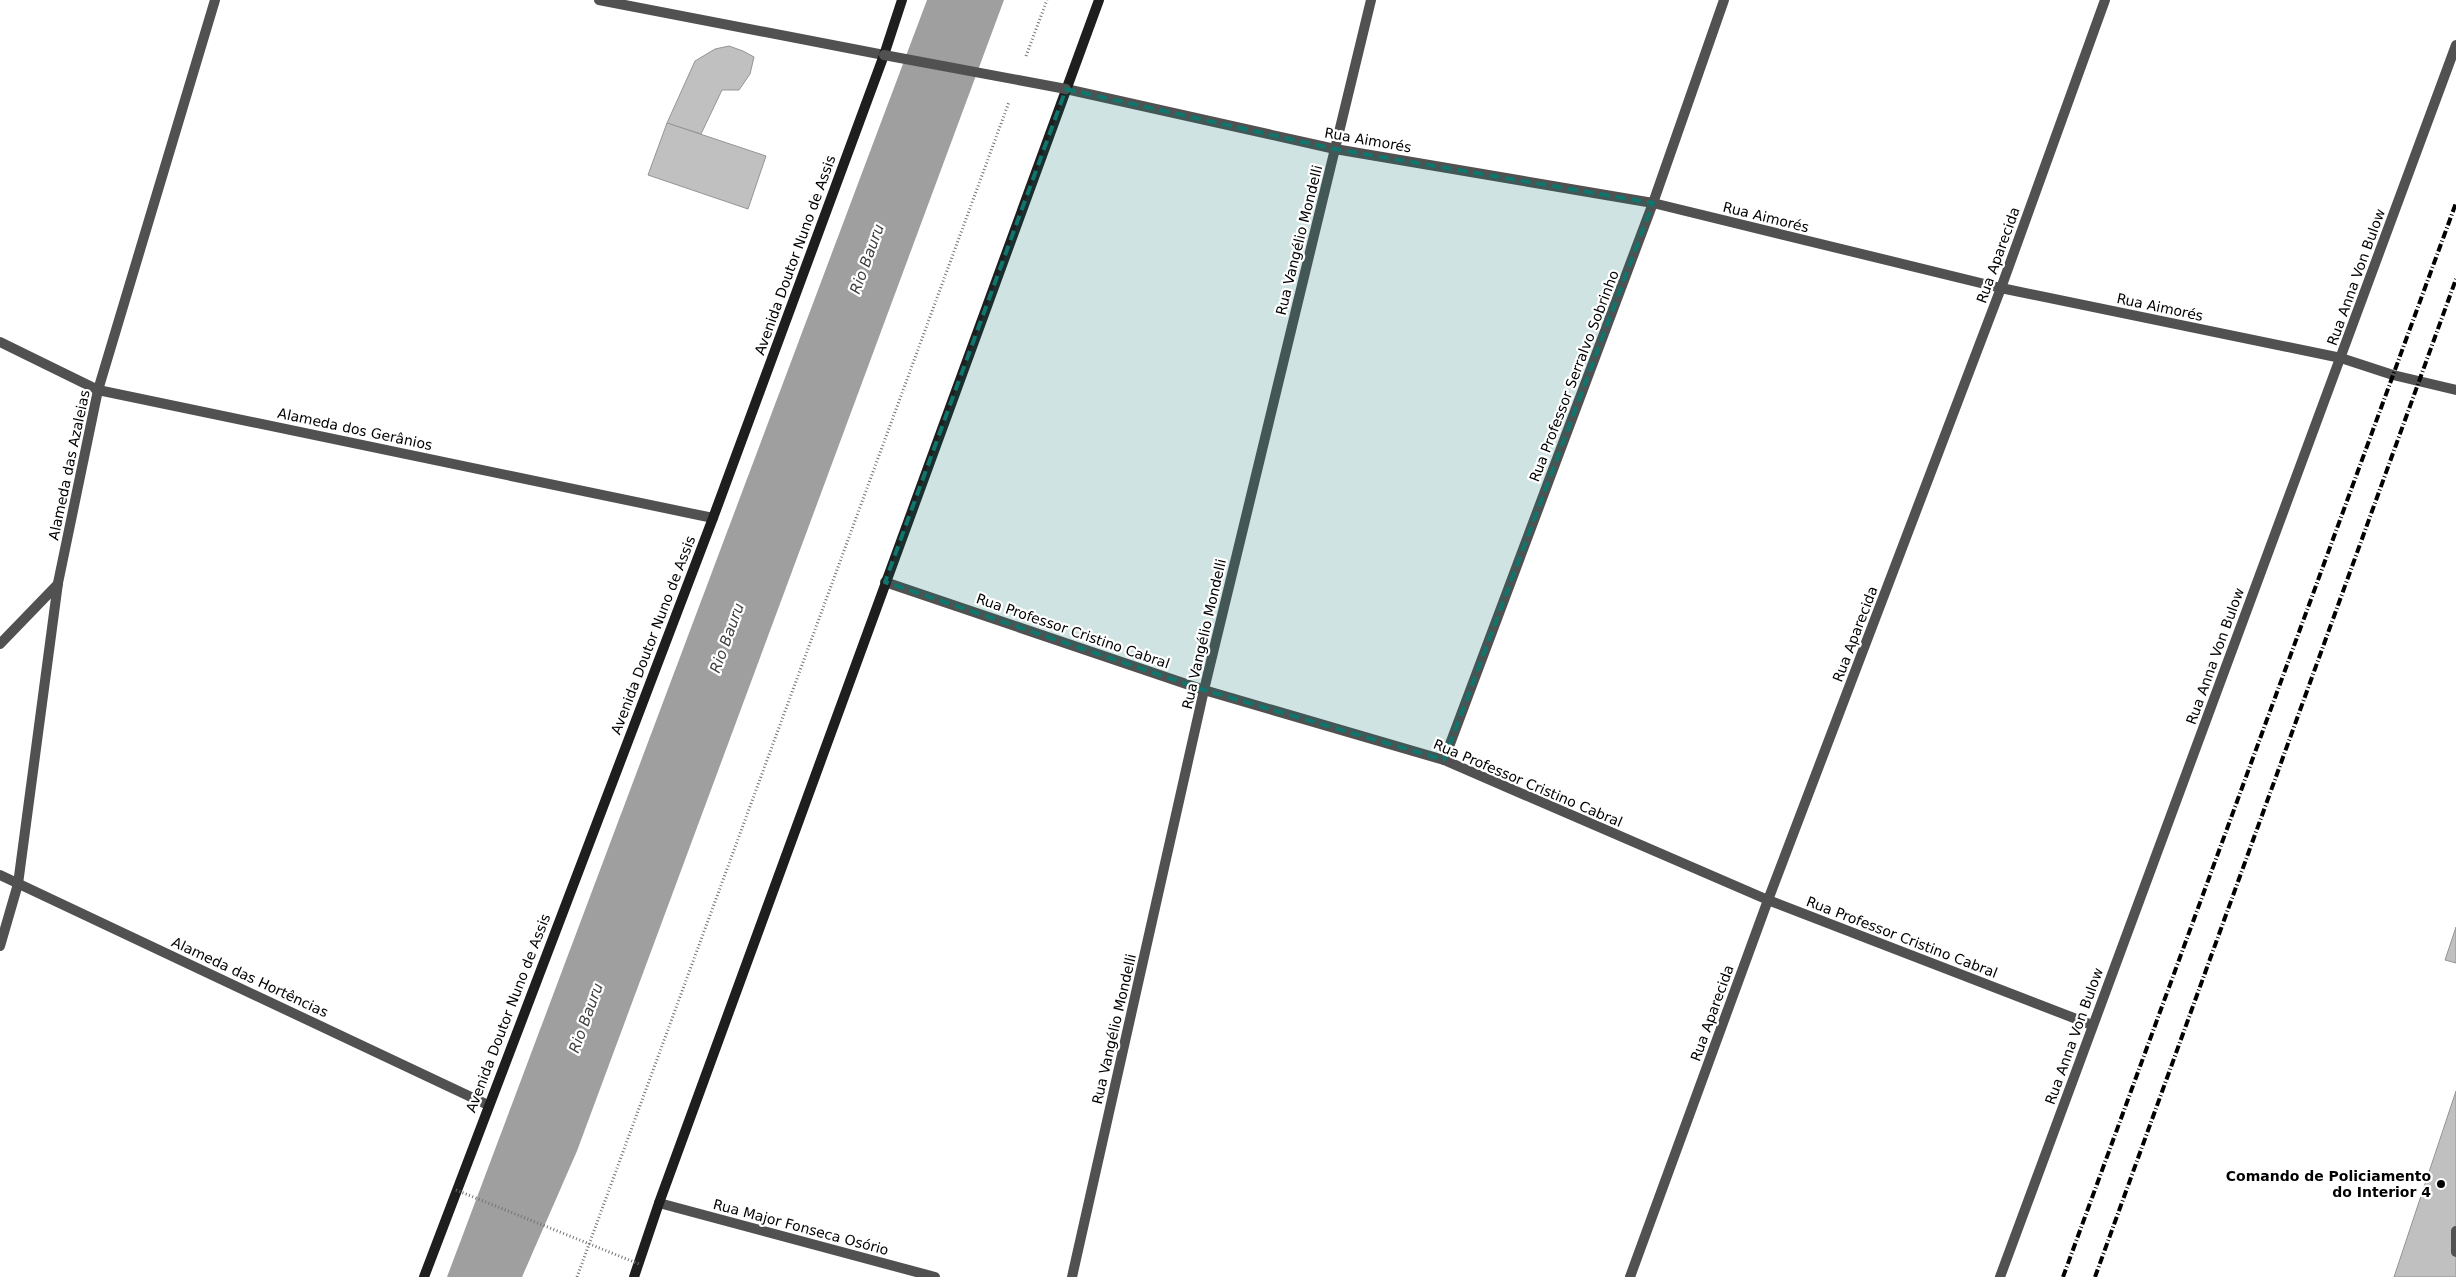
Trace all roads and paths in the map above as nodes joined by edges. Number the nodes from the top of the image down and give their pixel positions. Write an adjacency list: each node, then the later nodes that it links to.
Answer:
1 (215, 0): 19 (street, Alameda das Azaleias)
2 (599, 0): 10 (street, Rua Aimorés)
3 (902, 0): 10 (main road, Avenida Doutor Nuno de Assis)
4 (1047, 0): 11 (path)
5 (1099, 0): 12 (main road)
6 (1371, 0): 14 (street, Rua Vangélio Mondelli)
7 (1724, 0): 15 (street, Rua Professor Serralvo Sobrinho)
8 (2105, 0): 16 (street, Rua Aparecida)
9 (2456, 46): 18 (street, Rua Anna Von Bulow)
10 (884, 55): 12 (street, Rua Aimorés, bridge); 21 (main road, Avenida Doutor Nuno de Assis)
11 (1023, 65)
12 (1066, 89): 14 (street, Rua Aimorés); 22 (main road)
13 (1012, 93): 39 (path)
14 (1335, 149): 15 (street, Rua Aimorés); 25 (street, Rua Vangélio Mondelli)
15 (1654, 203): 16 (street, Rua Aimorés); 26 (street, Rua Professor Serralvo Sobrinho)
16 (2002, 288): 18 (street, Rua Aimorés); 29 (street, Rua Aparecida)
17 (0, 342): 19 (street, Alameda dos Gerânios)
18 (2341, 358): 20 (street, Rua Aimorés); 31 (street, Rua Anna Von Bulow)
19 (98, 390): 21 (street, Alameda dos Gerânios); 23 (street, Alameda das Azaleias)
20 (2456, 390)
21 (713, 518): 32 (main road, Avenida Doutor Nuno de Assis)
22 (885, 582): 25 (street, Rua Professor Cristino Cabral); 34 (main road)
23 (58, 584): 24 (street); 28 (street, Alameda das Azaleias)
24 (0, 644)
25 (1204, 690): 26 (street, Rua Professor Cristino Cabral); 42 (street, Rua Vangélio Mondelli)
26 (1444, 760): 29 (street, Rua Professor Cristino Cabral)
27 (0, 875): 28 (street, Alameda das Hortências)
28 (18, 884): 30 (street, Alameda das Azaleias); 32 (street, Alameda das Hortências)
29 (1768, 900): 31 (street, Rua Professor Cristino Cabral); 43 (street, Rua Aparecida)
30 (0, 946)
31 (2092, 1025): 44 (street, Rua Anna Von Bulow)
32 (488, 1105): 33 (main road, Avenida Doutor Nuno de Assis)
33 (456, 1190): 37 (path, bridge); 38 (main road, Avenida Doutor Nuno de Assis)
34 (659, 1203): 37 (main road); 41 (street, Rua Major Fonseca Osório)
35 (2456, 1231): 36 (street)
36 (2456, 1252)
37 (639, 1264): 40 (main road)
38 (424, 1277)
39 (577, 1277)
40 (634, 1277)
41 (935, 1277)
42 (1072, 1277)
43 (1630, 1277)
44 (2000, 1277)

